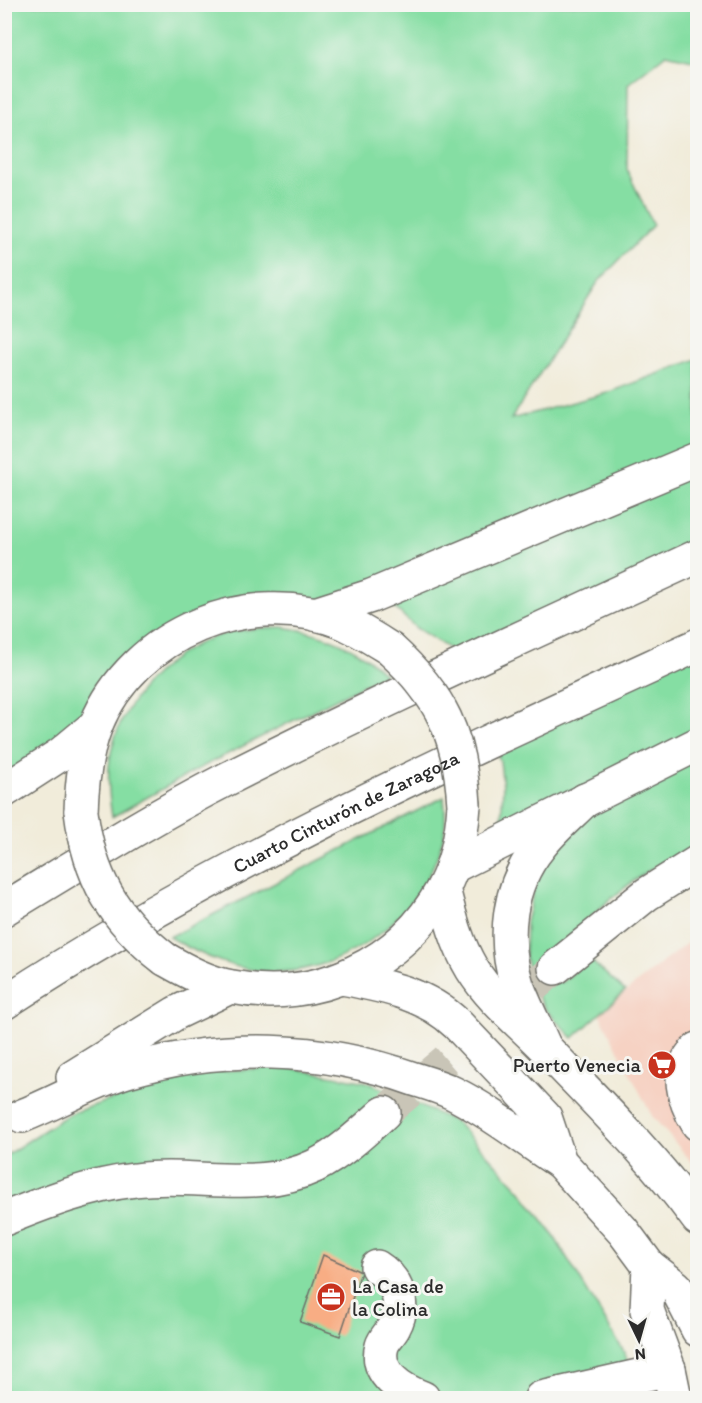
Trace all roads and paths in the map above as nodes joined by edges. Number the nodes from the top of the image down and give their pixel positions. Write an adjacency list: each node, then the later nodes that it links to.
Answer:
1 (698, 459): 3 (main road)
2 (698, 556): 11 (main road)
3 (315, 614): 5 (main road); 10 (main road, bridge)
4 (698, 645): 15 (main road, Cuarto Cinturón de Zaragoza)
5 (96, 724): 7 (main road); 14 (main road, bridge)
6 (698, 744): 8 (main road)
7 (4, 791)
8 (585, 800): 10 (main road); 16 (main road)
9 (698, 862): 12 (main road)
10 (448, 878): 13 (main road); 16 (main road)
11 (4, 909)
12 (555, 968)
13 (342, 978): 14 (main road); 21 (main road)
14 (230, 987): 19 (main road)
15 (4, 1003)
16 (545, 1048): 22 (main road)
17 (698, 1049): 20 (main road)
18 (384, 1113): 23 (main road)
19 (13, 1122): 21 (main road)
20 (698, 1124)
21 (560, 1162): 24 (main road)
22 (698, 1219)
23 (4, 1220)
24 (649, 1266): 26 (main road); 27 (main road)
25 (377, 1267): 28 (main road)
26 (698, 1330)
27 (672, 1384): 29 (main road)
28 (423, 1398)
29 (541, 1398)

